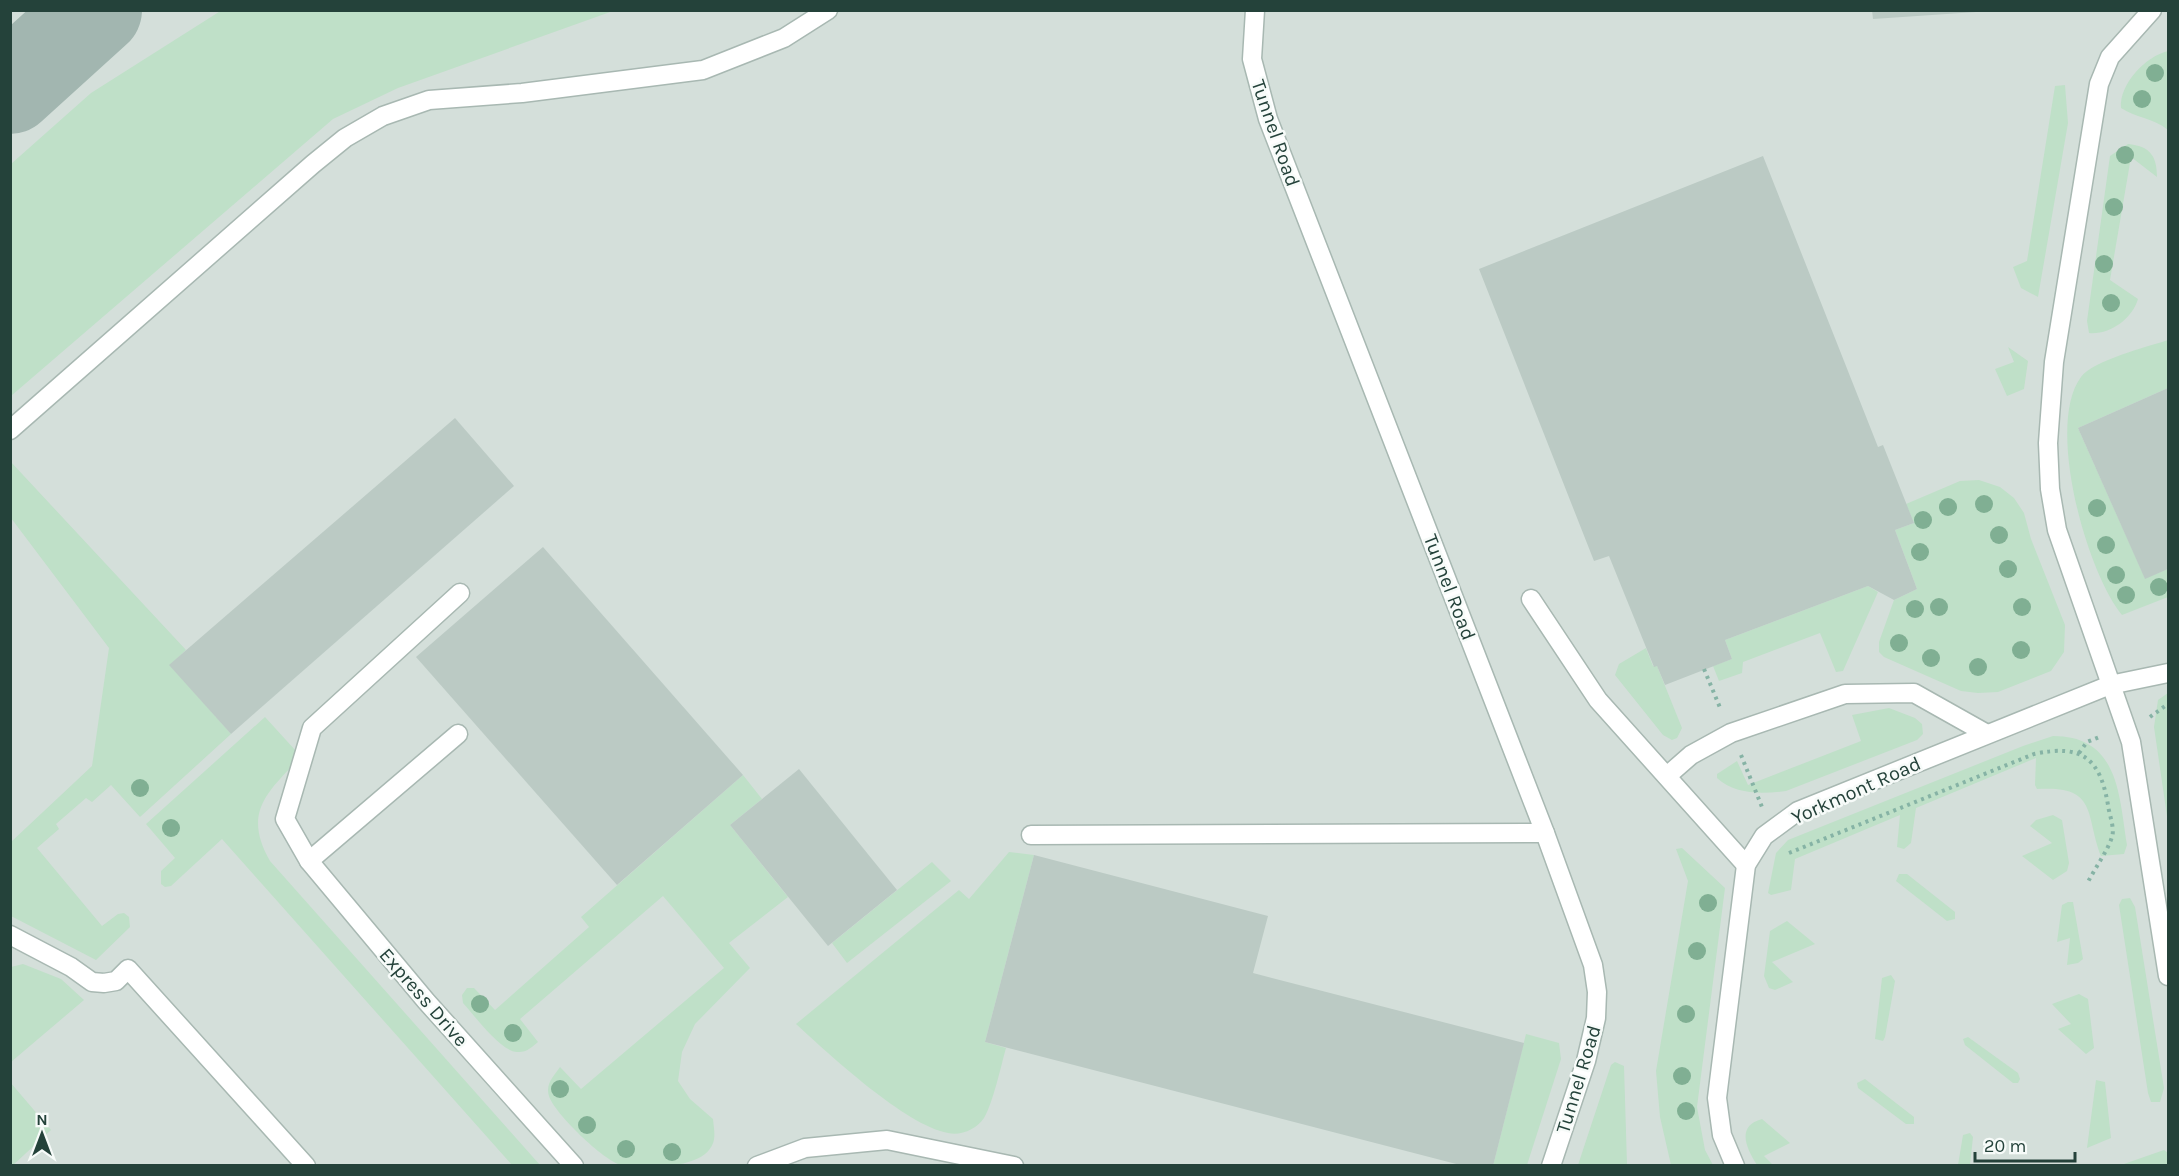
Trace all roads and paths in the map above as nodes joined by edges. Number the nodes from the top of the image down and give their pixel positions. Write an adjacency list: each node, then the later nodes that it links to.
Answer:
1 (828, 10): 4 (street)
2 (1255, 10): 12 (street, Tunnel Road)
3 (2152, 10): 8 (street)
4 (10, 430)
5 (460, 593): 14 (street, Express Drive)
6 (1531, 599): 11 (street)
7 (2169, 673): 8 (street, Yorkmont Road)
8 (2110, 685): 10 (street, Yorkmont Road); 17 (street)
9 (458, 734): 14 (street)
10 (1987, 735): 11 (street); 15 (street, Yorkmont Road)
11 (1667, 776): 15 (street)
12 (1545, 833): 13 (street); 22 (street, Tunnel Road)
13 (1031, 835)
14 (309, 861): 19 (street, Express Drive)
15 (1746, 865): 23 (street, Yorkmont Road)
16 (10, 935): 18 (street)
17 (2169, 976)
18 (306, 1166)
19 (574, 1166)
20 (757, 1166): 21 (street)
21 (1014, 1166)
22 (1551, 1166)
23 (1735, 1166)

